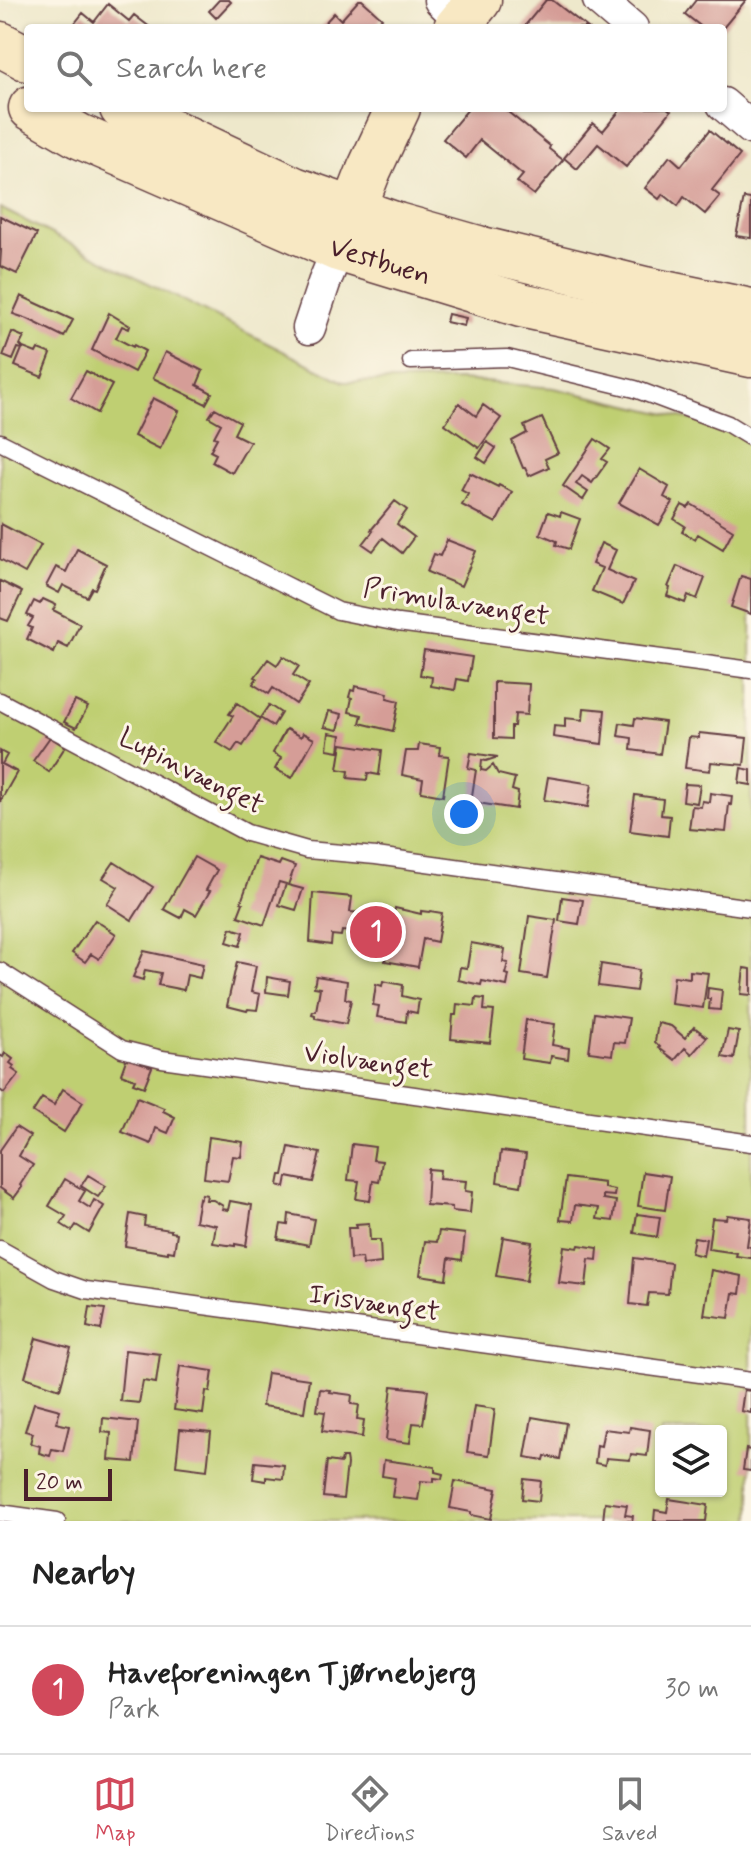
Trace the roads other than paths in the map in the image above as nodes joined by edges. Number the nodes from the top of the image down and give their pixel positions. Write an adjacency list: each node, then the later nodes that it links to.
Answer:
1 (599, 0): 2 (street)
2 (627, 24)
3 (0, 44): 4 (street)
4 (24, 57)
5 (0, 90): 6 (street, Vestbuen)
6 (24, 104)
7 (727, 107): 11 (street)
8 (38, 112): 12 (street, Vestbuen)
9 (130, 112): 12 (street, Vestbuen)
10 (396, 112): 12 (street)
11 (751, 128)
12 (345, 230): 13 (street, Vestbuen); 14 (street); 15 (street, Vestbuen)
13 (751, 311)
14 (309, 328)
15 (751, 355)
16 (411, 361): 17 (lane)
17 (751, 438)
18 (0, 442): 19 (lane, Primulavænget)
19 (751, 670)
20 (0, 701): 21 (lane, Lupinvænget)
21 (751, 908)
22 (0, 971): 23 (lane, Violvænget)
23 (751, 1143)
24 (0, 1249): 25 (lane, Irisvænget)
25 (751, 1381)
26 (0, 1513): 27 (lane)
27 (57, 1521)

